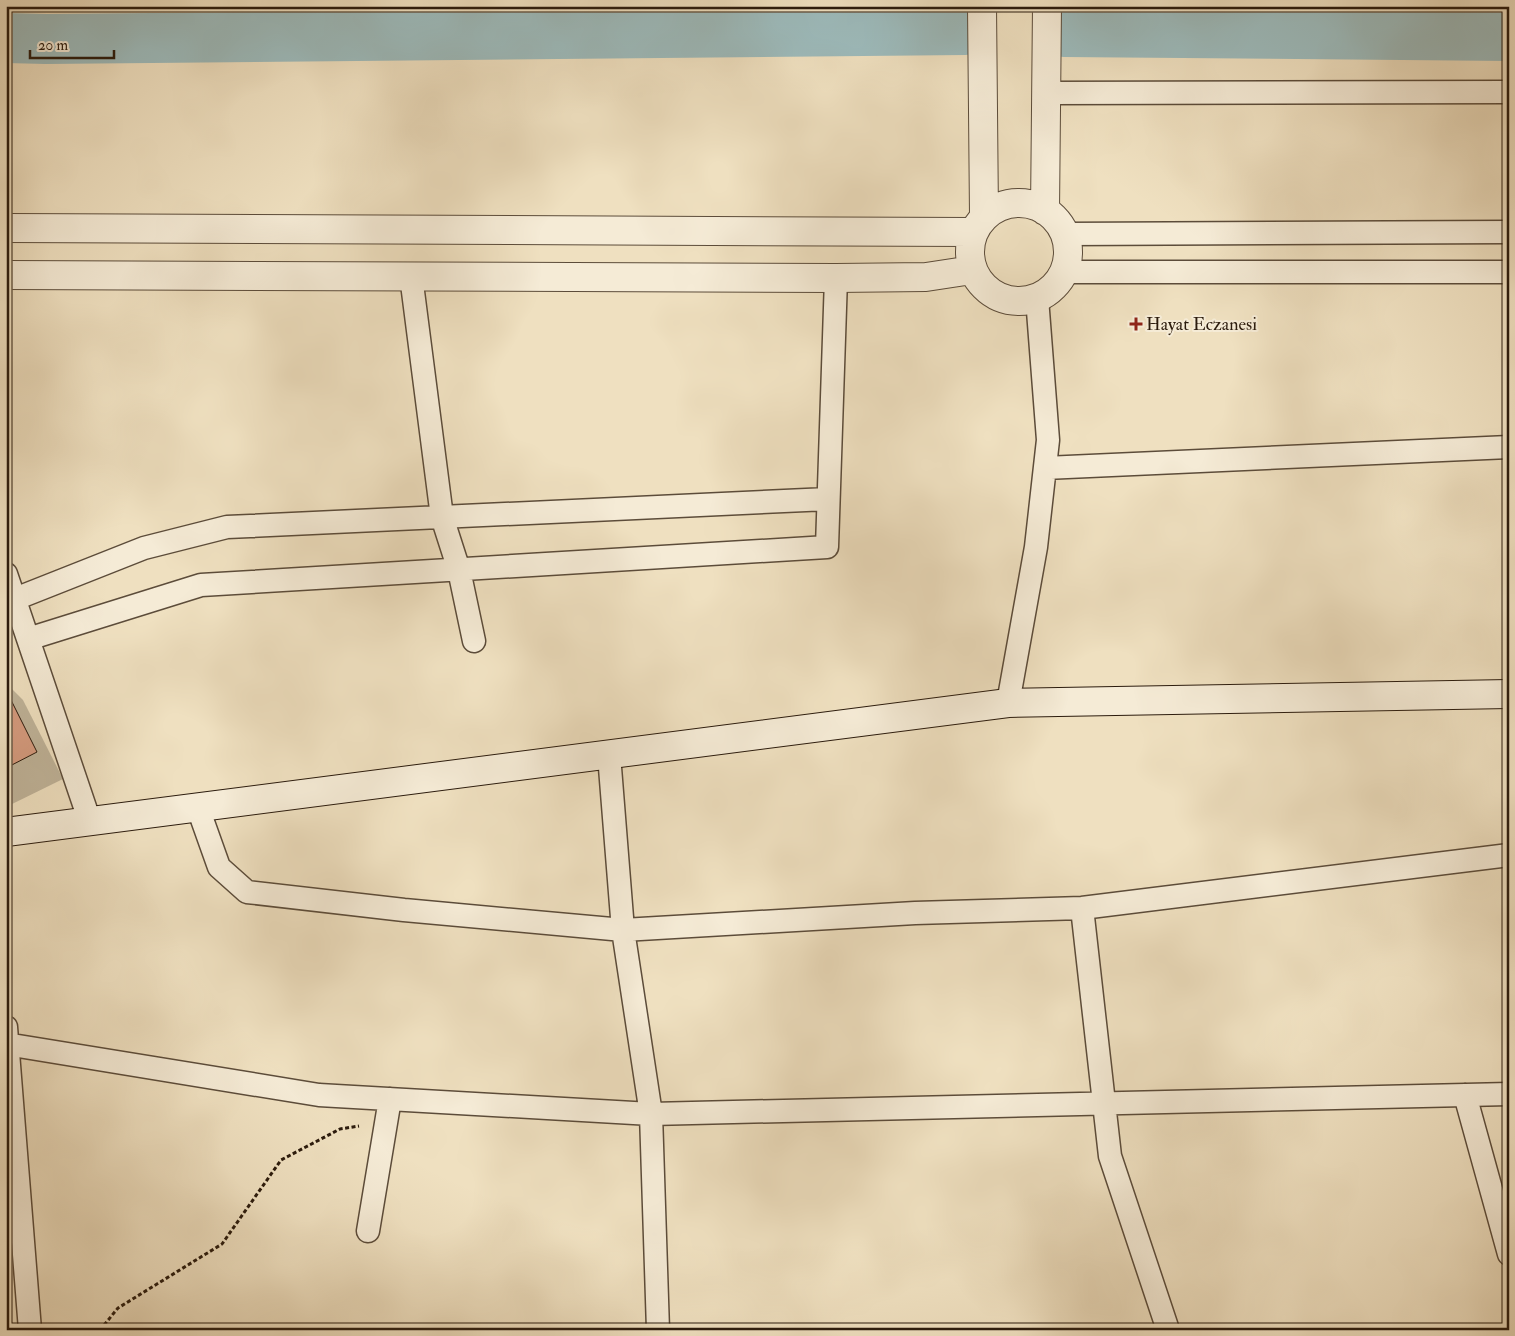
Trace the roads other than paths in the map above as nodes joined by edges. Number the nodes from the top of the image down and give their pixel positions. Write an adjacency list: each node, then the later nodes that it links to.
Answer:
1 (982, 6): 6 (street)
2 (1047, 6): 4 (street)
3 (1509, 92): 4 (street)
4 (1047, 93): 5 (street)
5 (1045, 211): 6 (street); 9 (street)
6 (979, 224): 7 (street); 10 (street)
7 (6, 228)
8 (1509, 232): 9 (street)
9 (1066, 234): 11 (street)
10 (972, 270): 15 (street); 16 (street)
11 (1065, 272): 12 (street); 16 (street)
12 (1509, 272)
13 (6, 275): 14 (street)
14 (411, 276): 15 (street); 20 (street)
15 (836, 278): 19 (street)
16 (1037, 298): 18 (street)
17 (1509, 447): 18 (street)
18 (1045, 468): 27 (street)
19 (828, 499): 20 (street); 21 (street)
20 (442, 517): 21 (street); 23 (street)
21 (459, 570): 24 (street); 25 (street)
22 (6, 574): 23 (street)
23 (15, 599): 24 (street)
24 (28, 639): 30 (street)
25 (474, 641)
26 (1509, 694): 27 (street)
27 (1008, 703): 28 (street)
28 (609, 755): 29 (street); 34 (street)
29 (198, 808): 30 (street); 34 (street)
30 (90, 822): 31 (street)
31 (6, 832)
32 (1509, 856): 33 (street)
33 (1082, 908): 34 (street); 38 (street)
34 (623, 930): 40 (street)
35 (7, 1038): 39 (street); 43 (street)
36 (1509, 1094): 37 (street)
37 (1464, 1095): 38 (street); 42 (street)
38 (1105, 1104): 40 (street); 46 (street)
39 (389, 1110): 40 (street); 41 (street)
40 (651, 1114): 45 (street)
41 (368, 1231)
42 (1509, 1254)
43 (15, 1256): 44 (street)
44 (30, 1330)
45 (658, 1330)
46 (1168, 1330)

